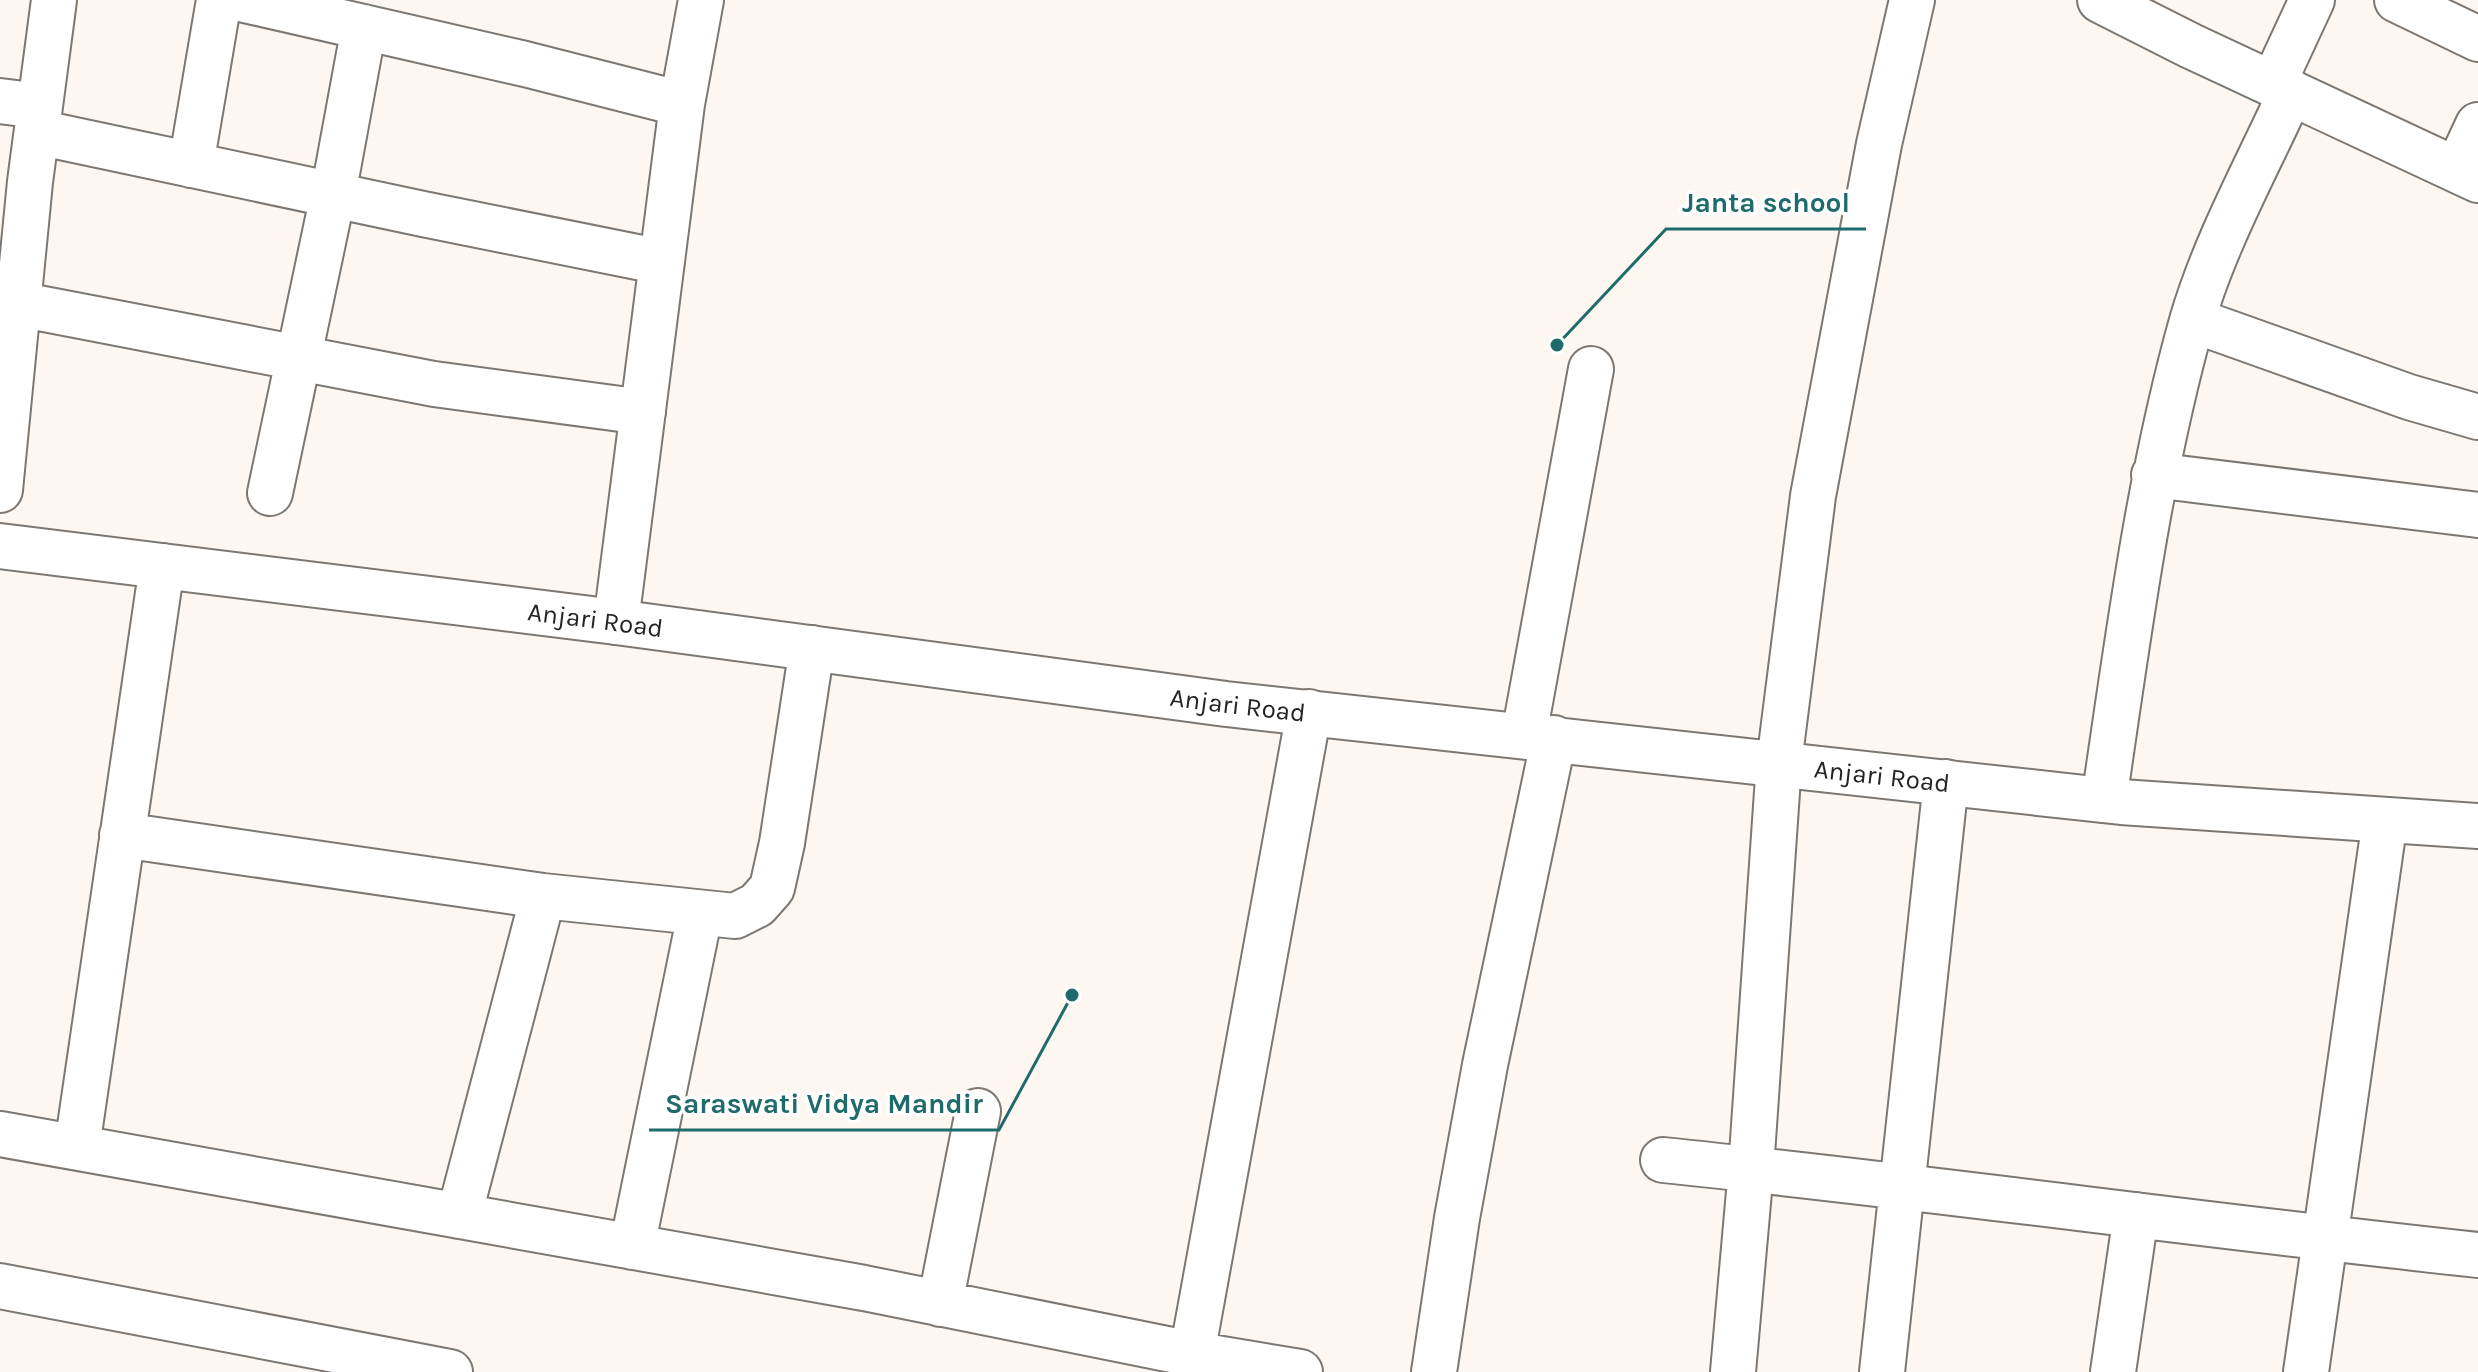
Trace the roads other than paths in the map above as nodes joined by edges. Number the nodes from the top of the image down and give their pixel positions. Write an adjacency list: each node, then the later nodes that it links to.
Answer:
1 (54, 0): 13 (street)
2 (219, 0): 15 (street)
3 (245, 0): 9 (street)
4 (701, 0): 12 (street)
5 (1912, 0): 36 (street)
6 (2100, 0): 11 (street)
7 (2312, 0): 11 (street)
8 (2397, 0): 10 (street)
9 (364, 27): 12 (street); 17 (street)
10 (2478, 39)
11 (2291, 92): 16 (street); 21 (street)
12 (682, 104): 19 (street)
13 (26, 113): 15 (street); 18 (street)
14 (2478, 125): 16 (street)
15 (191, 165): 17 (street)
16 (2467, 175)
17 (333, 195): 19 (street); 22 (street)
18 (11, 254): 20 (street)
19 (662, 262): 24 (street)
20 (18, 304): 22 (street); 27 (street)
21 (2193, 320): 25 (street); 26 (street)
22 (299, 356): 24 (street); 28 (street)
23 (1591, 369): 35 (street)
24 (643, 412): 32 (street)
25 (2478, 417)
26 (2154, 475): 29 (street); 38 (street)
27 (0, 490)
28 (270, 493)
29 (2478, 515)
30 (0, 546): 31 (street, Anjari Road)
31 (162, 566): 32 (street, Anjari Road); 41 (street)
32 (616, 622): 33 (street, Anjari Road)
33 (812, 648): 34 (street, Anjari Road); 43 (street)
34 (1309, 712): 35 (street, Anjari Road); 57 (street)
35 (1539, 736): 36 (street, Anjari Road); 61 (street)
36 (1779, 763): 37 (street, Anjari Road); 48 (street)
37 (1946, 782): 38 (street, Anjari Road); 49 (street)
38 (2104, 800): 39 (street, Anjari Road)
39 (2385, 820): 40 (street, Anjari Road); 52 (street)
40 (2478, 826)
41 (122, 835): 42 (street); 46 (street)
42 (543, 896): 43 (street); 51 (street)
43 (700, 914): 53 (street)
44 (978, 1111): 56 (street)
45 (0, 1134): 46 (street)
46 (77, 1147): 51 (street)
47 (1663, 1160): 48 (street)
48 (1751, 1169): 49 (street); 62 (street)
49 (1902, 1185): 50 (street); 63 (street)
50 (2136, 1215): 52 (street); 64 (street)
51 (459, 1216): 53 (street)
52 (2327, 1239): 54 (street); 65 (street)
53 (632, 1247): 56 (street)
54 (2478, 1255)
55 (0, 1286): 59 (street)
56 (940, 1304): 58 (street)
57 (1192, 1354): 58 (street); 60 (street)
58 (1106, 1355)
59 (450, 1372)
60 (1300, 1372)
61 (1434, 1372)
62 (1733, 1372)
63 (1882, 1372)
64 (2113, 1372)
65 (2306, 1372)

